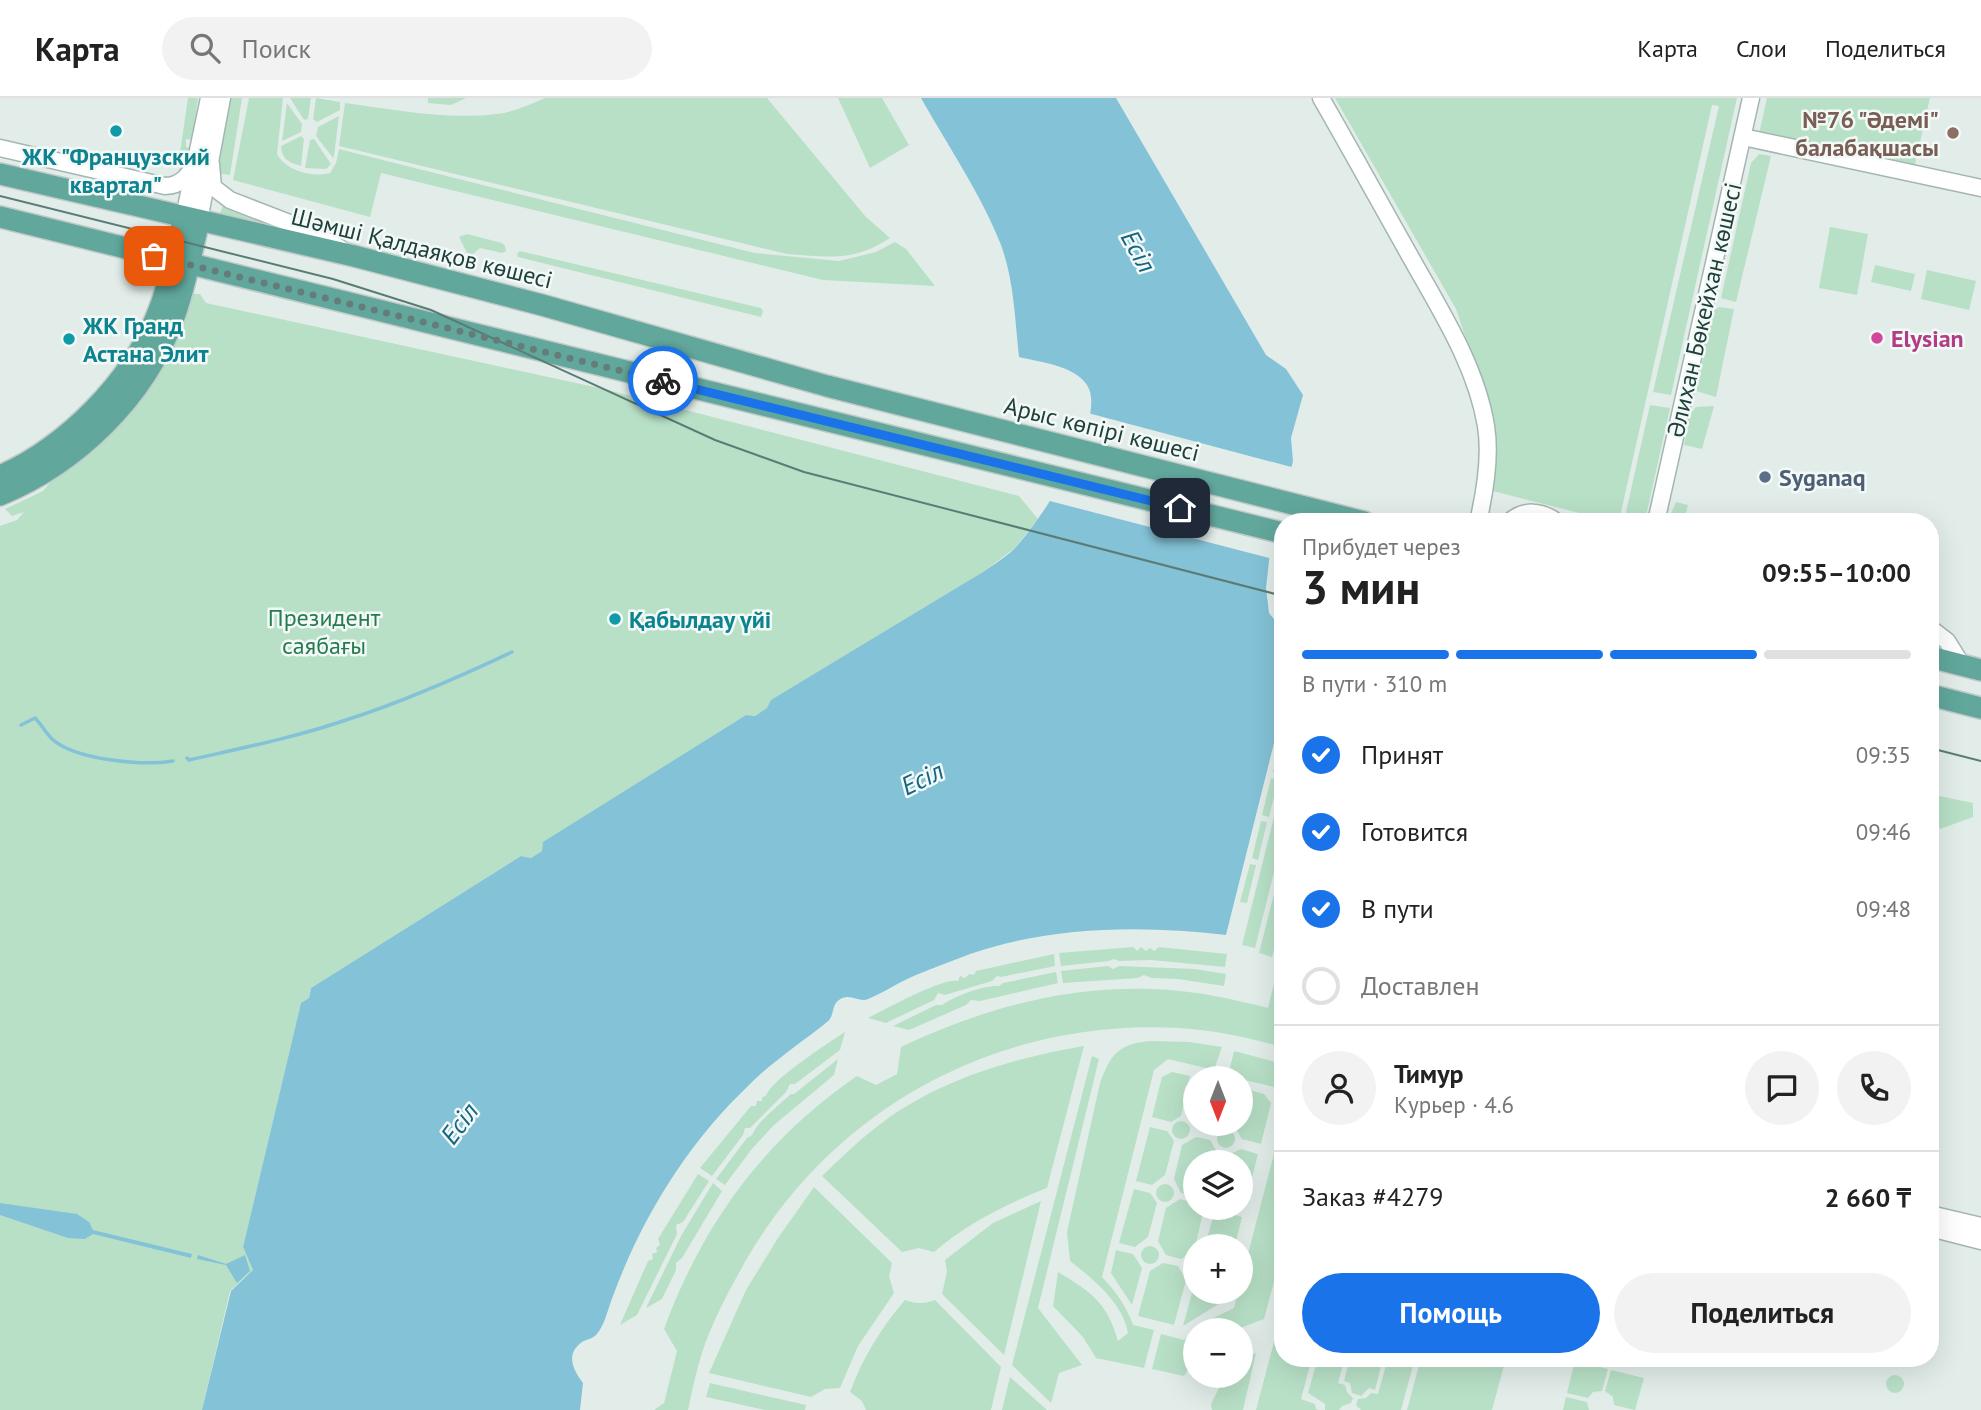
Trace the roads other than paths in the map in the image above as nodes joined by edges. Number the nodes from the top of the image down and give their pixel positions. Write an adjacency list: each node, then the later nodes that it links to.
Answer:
1 (209, 98): 7 (street)
2 (222, 98): 7 (street)
3 (1321, 98): 18 (street)
4 (1751, 98): 5 (street, Әлихан Бөкейхан көшесі)
5 (1743, 136): 9 (street); 19 (street, Әлихан Бөкейхан көшесі)
6 (0, 148): 7 (street)
7 (204, 163): 11 (street); 12 (street)
8 (0, 174): 11 (main road, Шәмші Қалдаяқов көшесі)
9 (1981, 188)
10 (0, 217): 13 (main road)
11 (191, 219): 12 (main road, Шәмші Қалдаяқов көшесі); 13 (main road)
12 (354, 256): 14 (main road, Шәмші Қалдаяқов көшесі)
13 (181, 262): 15 (main road); 16 (main road); 20 (main road)
14 (827, 386): 17 (main road, Арыс көпірі көшесі)
15 (0, 475)
16 (0, 495)
17 (1328, 513)
18 (1479, 513)
19 (1658, 513)
20 (1274, 531)
21 (1939, 638): 23 (street)
22 (1939, 659): 23 (main road)
23 (1972, 667)
24 (1939, 698): 25 (main road)
25 (1975, 708)
26 (1939, 1216): 27 (street)
27 (1981, 1226)
28 (1939, 1230): 29 (street)
29 (1981, 1241)

